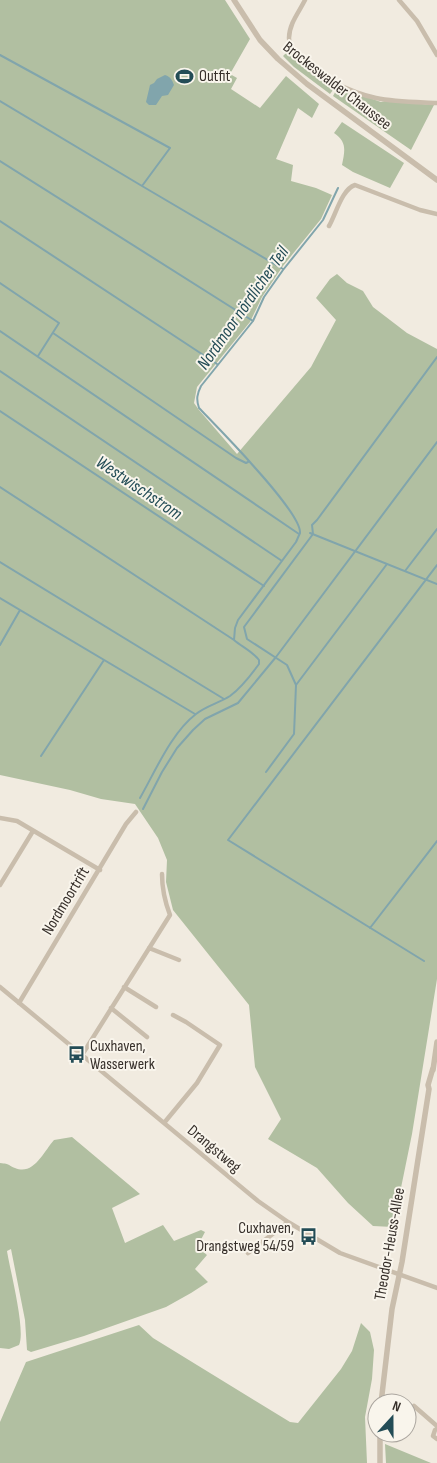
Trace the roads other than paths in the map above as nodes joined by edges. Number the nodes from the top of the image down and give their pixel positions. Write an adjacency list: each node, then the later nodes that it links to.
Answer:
1 (234, 0): 6 (street, Brockeswalder Chaussee)
2 (305, 0): 5 (street)
3 (399, 0): 4 (street)
4 (437, 54)
5 (437, 103)
6 (437, 180)
7 (437, 214): 8 (street)
8 (329, 226)
9 (136, 812): 12 (street, Nordmoortrift)
10 (0, 818): 11 (street)
11 (33, 831): 12 (street); 14 (street)
12 (100, 870): 19 (street, Nordmoortrift)
13 (162, 874): 15 (street)
14 (0, 885)
15 (148, 948): 16 (street); 18 (street)
16 (179, 960)
17 (0, 987): 19 (street, Drangstweg)
18 (124, 987): 20 (street); 21 (street)
19 (19, 1003): 25 (street, Drangstweg)
20 (156, 1007)
21 (111, 1008): 23 (street); 25 (street)
22 (173, 1015): 27 (street)
23 (147, 1037)
24 (437, 1042): 26 (street, Theodor-Heuss-Allee)
25 (82, 1055): 27 (street, Drangstweg)
26 (434, 1067): 30 (street, Theodor-Heuss-Allee)
27 (164, 1123): 28 (street, Drangstweg)
28 (288, 1222): 29 (street); 30 (street, Drangstweg)
29 (248, 1253)
30 (399, 1275): 31 (street, Drangstweg); 32 (street, Theodor-Heuss-Allee)
31 (437, 1288)
32 (382, 1393)
33 (417, 1409): 34 (street)
34 (437, 1427): 35 (street)
35 (437, 1439)
36 (380, 1443): 37 (street)
37 (380, 1463)

